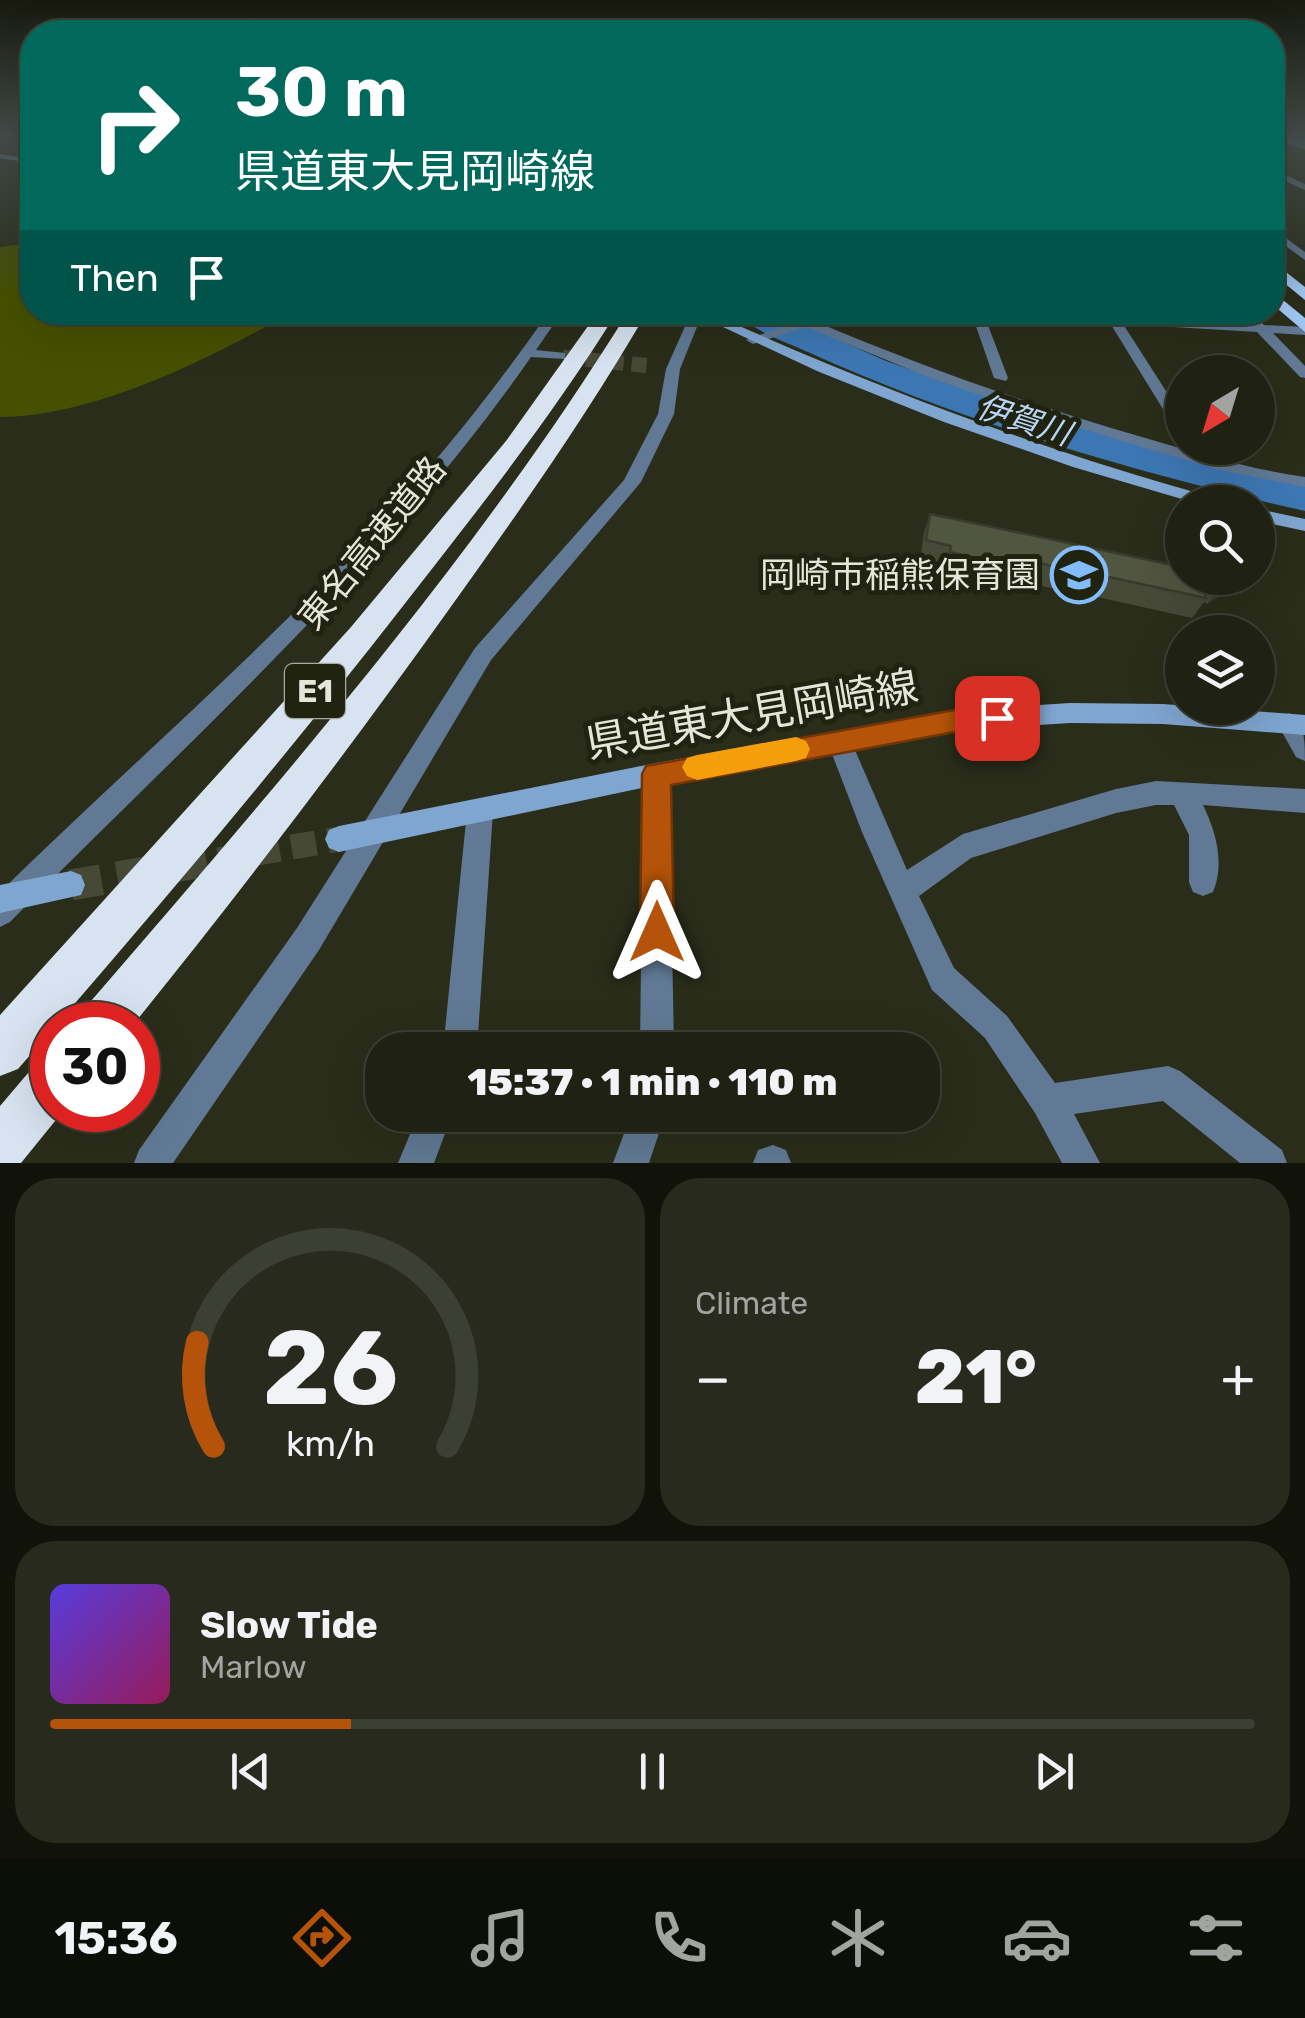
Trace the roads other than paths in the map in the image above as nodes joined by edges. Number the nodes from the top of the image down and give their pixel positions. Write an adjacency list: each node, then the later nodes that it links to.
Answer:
1 (1285, 277): 2 (main road)
2 (1305, 296)
3 (1285, 308): 16 (main road)
4 (548, 325): 18 (street)
5 (600, 325): 42 (highway, 東名高速道路 / E1)
6 (631, 325): 39 (highway, E1)
7 (690, 325): 34 (street)
8 (724, 325): 17 (street)
9 (800, 325): 17 (street)
10 (812, 325): 23 (street)
11 (981, 325): 21 (street)
12 (1118, 325): 22 (street)
13 (1216, 325): 15 (street)
14 (1258, 325): 15 (street)
15 (1262, 329): 16 (street); 20 (street)
16 (1305, 329)
17 (752, 340): 24 (street)
18 (529, 354): 19 (street); 38 (street)
19 (560, 356)
20 (1305, 374)
21 (1002, 378)
22 (1165, 399)
23 (1305, 482)
24 (1165, 488)
25 (1275, 519): 26 (street)
26 (1305, 525)
27 (1297, 724): 28 (street, 県道東大見岡崎線); 29 (street)
28 (839, 741): 30 (street, 県道東大見岡崎線); 37 (street)
29 (1305, 750)
30 (656, 774): 33 (street, 県道東大見岡崎線); 41 (street)
31 (1181, 793): 32 (street); 35 (street); 37 (street)
32 (1305, 802)
33 (480, 811): 34 (street, 県道東大見岡崎線); 40 (street)
34 (355, 836): 48 (street)
35 (1203, 882)
36 (71, 885): 38 (street)
37 (902, 891): 43 (street)
38 (5, 903)
39 (120, 1002)
40 (462, 1032)
41 (657, 1032)
42 (0, 1052)
43 (1047, 1101): 51 (street); 52 (street)
44 (30, 1111): 47 (highway)
45 (428, 1132): 49 (street)
46 (642, 1132): 50 (street)
47 (0, 1147)
48 (152, 1163)
49 (416, 1163)
50 (631, 1163)
51 (1082, 1163)
52 (1269, 1163)

